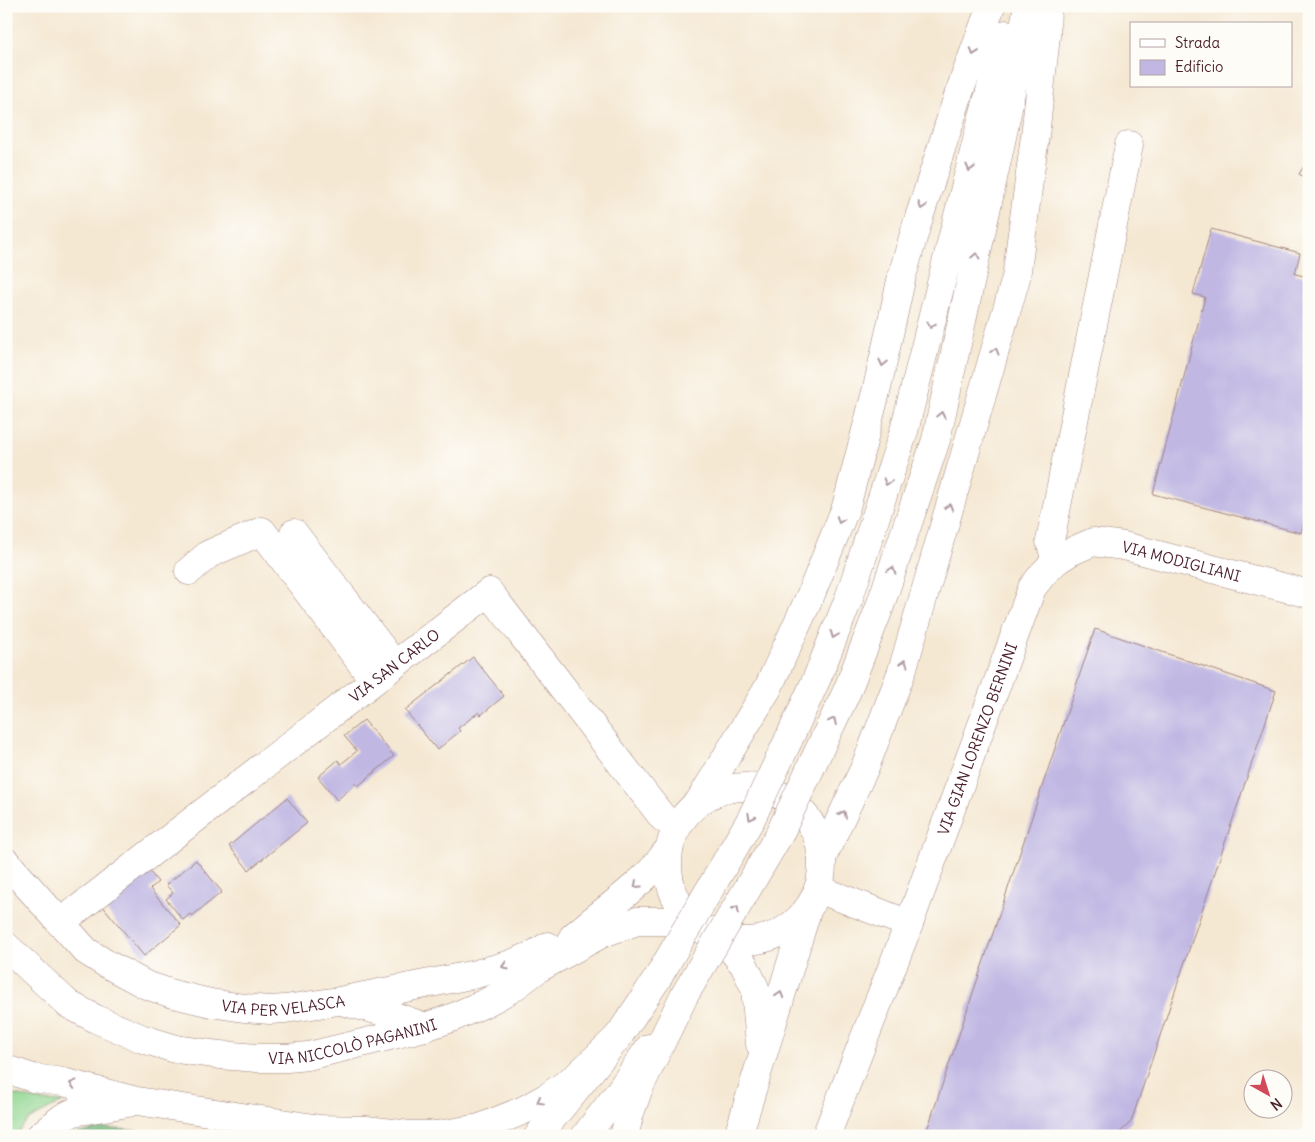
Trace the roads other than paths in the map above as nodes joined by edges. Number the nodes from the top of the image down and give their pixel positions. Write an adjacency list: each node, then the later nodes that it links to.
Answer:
1 (991, 6): 11 (main road, one-way to 11)
2 (1014, 6): 25 (main road, one-way to 25, bridge)
3 (1028, 6): 22 (main road, one-way to 3, bridge)
4 (1047, 6): 13 (main road, one-way to 4)
5 (1130, 145): 7 (main road)
6 (294, 533): 10 (main road)
7 (1056, 561): 9 (main road, VIA MODIGLIANI); 18 (main road, VIA GIAN LORENZO BERNINI)
8 (189, 571): 10 (main road)
9 (1309, 594)
10 (384, 672): 12 (main road, VIA SAN CARLO); 17 (main road, VIA SAN CARLO)
11 (699, 802): 12 (main road); 13 (main road)
12 (673, 837): 16 (main road, VIA PER VELASCA, one-way to 16); 19 (main road)
13 (822, 858): 15 (main road)
14 (6, 862): 17 (main road, VIA PER VELASCA)
15 (812, 900): 18 (main road); 19 (main road); 26 (main road, one-way to 15)
16 (594, 919): 21 (main road, VIA PER VELASCA); 23 (main road, VIA PER VELASCA, one-way to 23)
17 (60, 922): 23 (main road, VIA PER VELASCA)
18 (909, 924): 35 (main road, VIA GIAN LORENZO BERNINI)
19 (713, 934): 21 (main road, VIA NICCOLÒ PAGANINI); 26 (main road)
20 (6, 946): 24 (main road, VIA NICCOLÒ PAGANINI)
21 (539, 968): 24 (main road, VIA NICCOLÒ PAGANINI)
22 (684, 996): 32 (main road); 33 (main road)
23 (339, 1001): 24 (main road)
24 (425, 1027)
25 (618, 1037): 29 (main road, one-way to 29); 31 (main road)
26 (761, 1059): 34 (main road)
27 (6, 1070): 28 (main road, one-way to 27)
28 (137, 1101): 29 (main road); 30 (main road)
29 (324, 1133)
30 (40, 1136)
31 (538, 1136)
32 (585, 1136)
33 (624, 1136)
34 (738, 1136)
35 (826, 1136)

